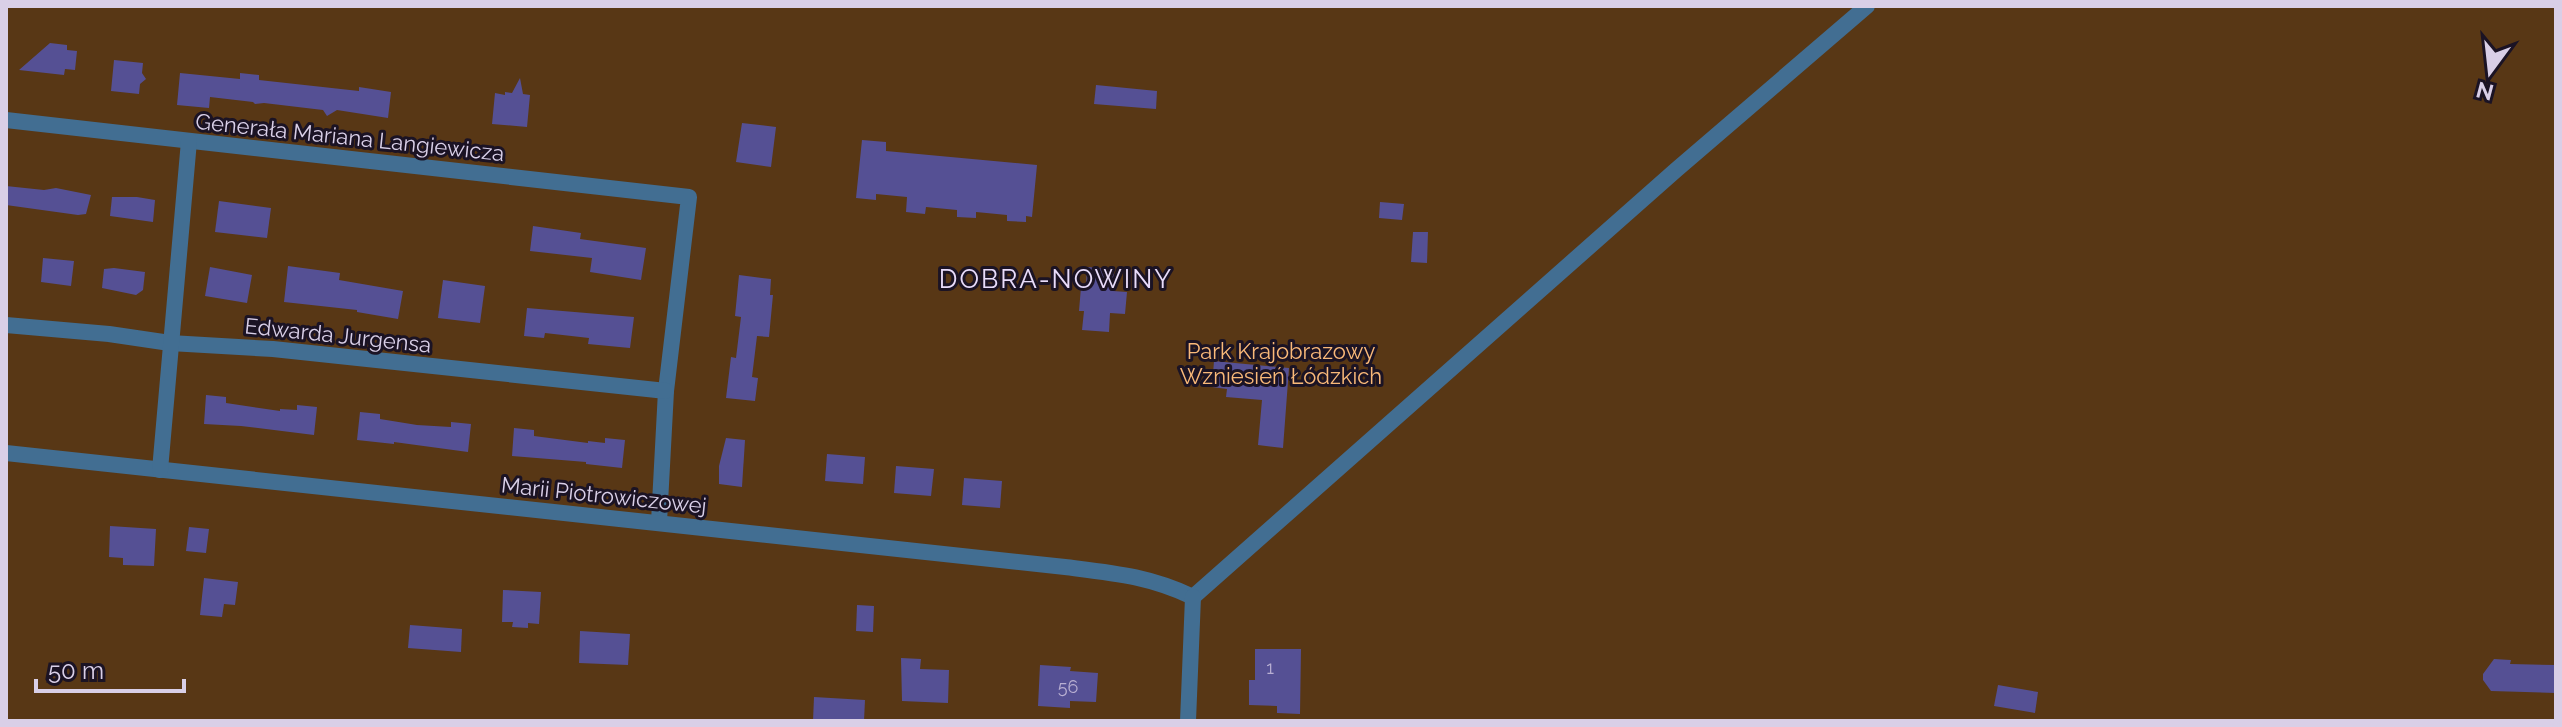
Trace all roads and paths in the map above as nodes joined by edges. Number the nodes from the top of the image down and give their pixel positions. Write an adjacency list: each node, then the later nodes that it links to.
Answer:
1 (1867, 6): 10 (street)
2 (6, 120): 3 (street, Generała Mariana Langiewicza)
3 (189, 141): 5 (street); 6 (street, Generała Mariana Langiewicza)
4 (6, 325): 5 (street, Edwarda Jurgensa)
5 (170, 343): 6 (street, Edwarda Jurgensa); 8 (street)
6 (666, 391): 9 (street)
7 (6, 453): 8 (street, Marii Piotrowiczowej)
8 (160, 470): 9 (street, Marii Piotrowiczowej)
9 (659, 522): 10 (street, Marii Piotrowiczowej)
10 (1193, 597): 11 (street)
11 (1188, 721)

